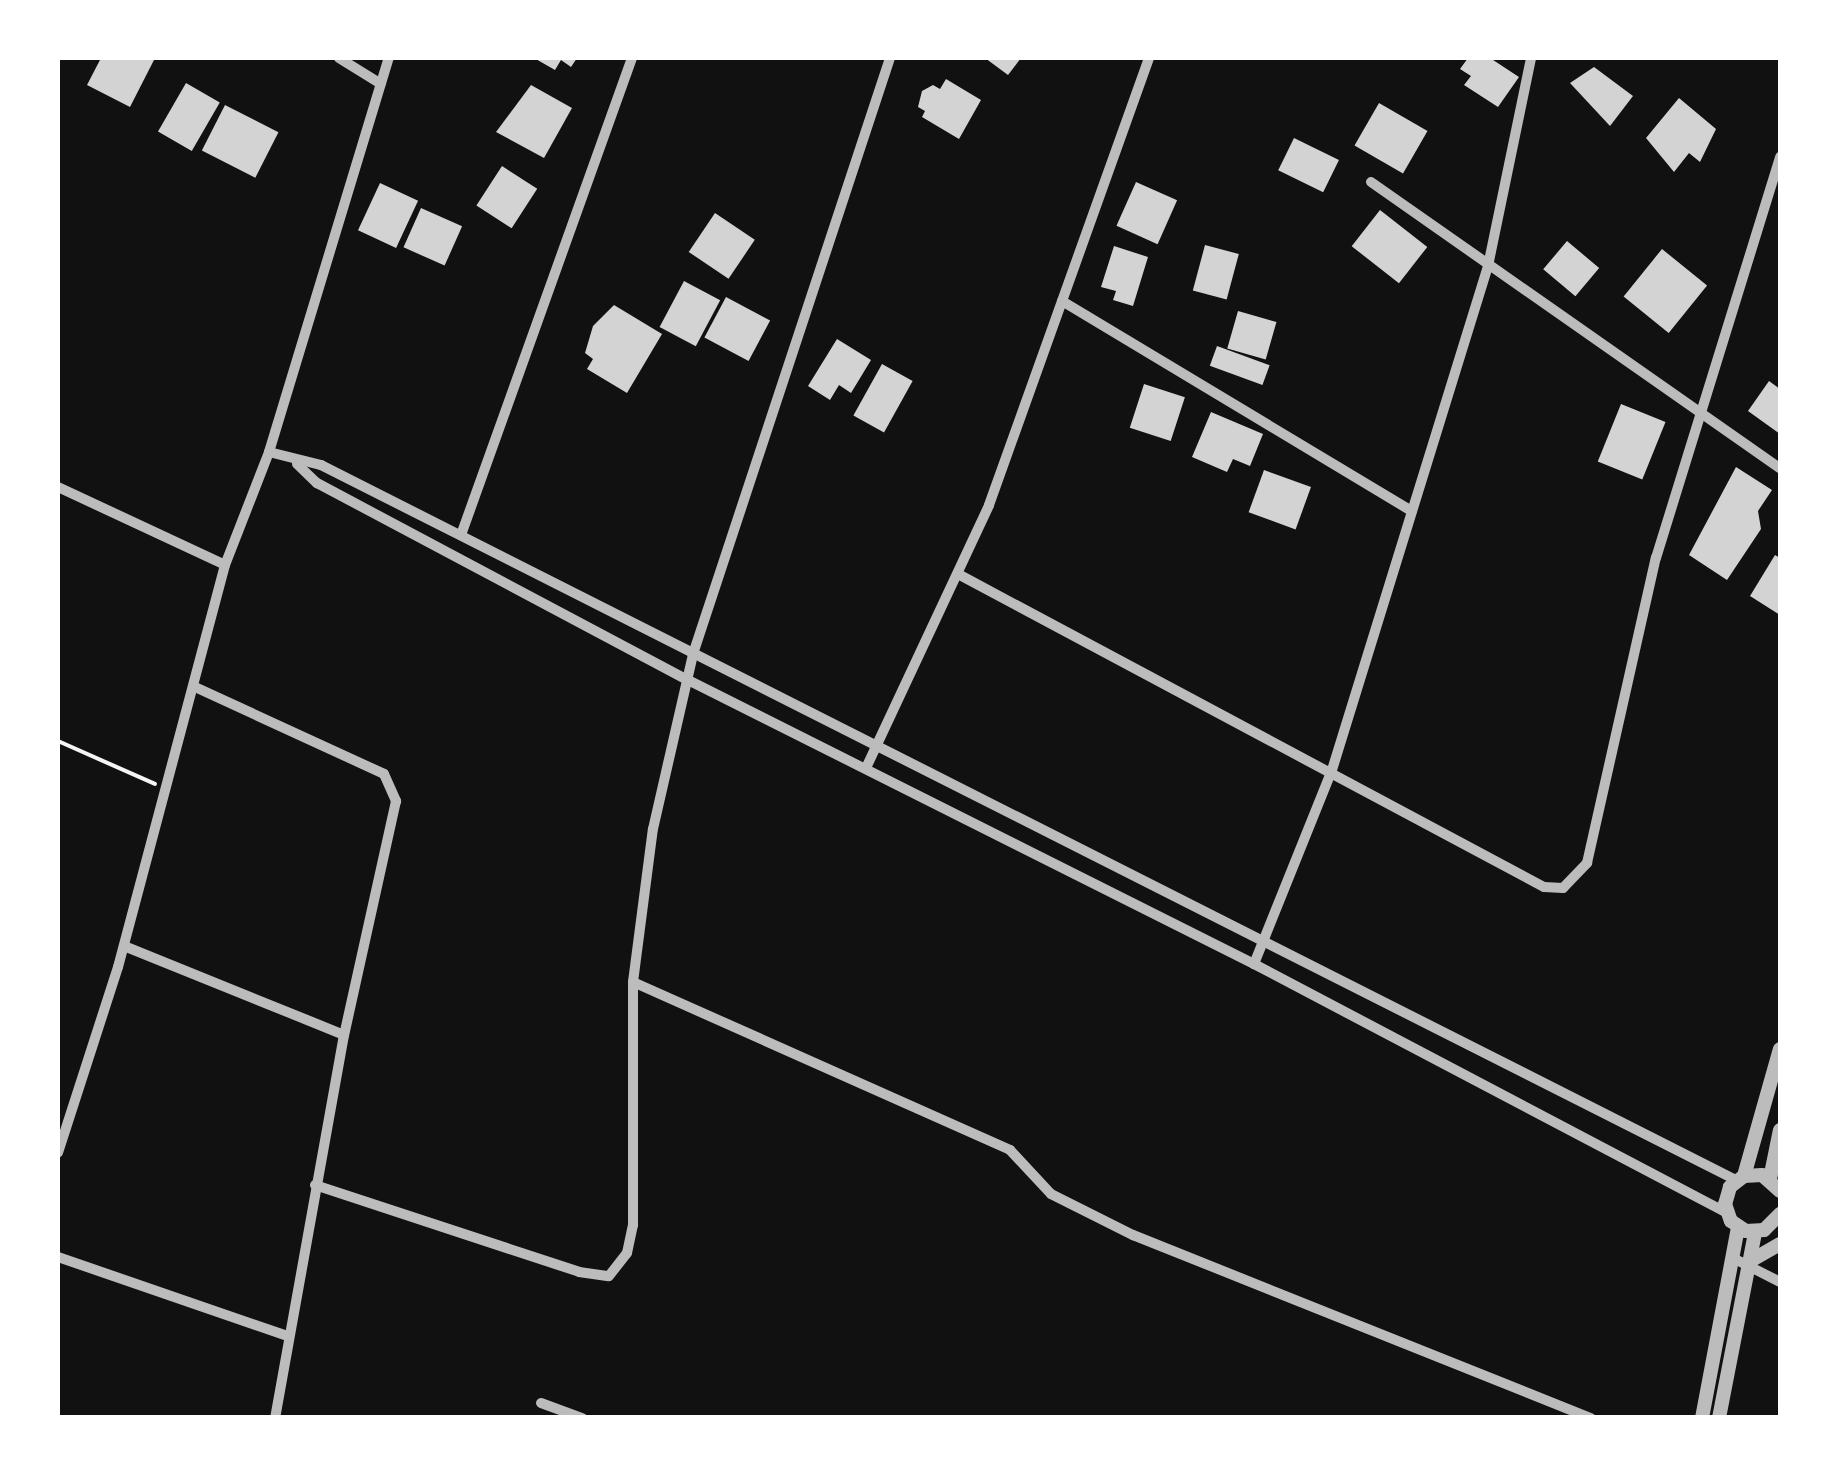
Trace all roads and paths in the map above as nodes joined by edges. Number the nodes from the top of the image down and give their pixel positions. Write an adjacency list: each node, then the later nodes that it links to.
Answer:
1 (339, 58): 7 (street)
2 (390, 58): 7 (street)
3 (632, 58): 18 (street)
4 (890, 58): 21 (street)
5 (1148, 58): 11 (street)
6 (1531, 58): 10 (street)
7 (381, 84): 13 (street)
8 (1780, 156): 12 (street)
9 (1372, 182): 10 (street)
10 (1488, 266): 12 (street); 17 (street)
11 (1062, 301): 17 (street); 20 (street)
12 (1700, 408): 15 (street); 27 (street)
13 (268, 452): 14 (street); 19 (street)
14 (296, 463): 18 (street); 22 (street)
15 (1780, 468)
16 (58, 487): 19 (street)
17 (1412, 511): 27 (street)
18 (462, 535): 21 (street)
19 (225, 566): 23 (street)
20 (958, 574): 25 (street); 27 (street)
21 (693, 654): 22 (street); 25 (street)
22 (686, 679): 26 (street); 32 (street)
23 (195, 687): 28 (street); 33 (street)
24 (58, 741): 28 (path)
25 (878, 744): 26 (street); 29 (street)
26 (866, 768): 31 (street)
27 (1332, 770): 29 (street)
28 (164, 788): 30 (street)
29 (1262, 940): 31 (street); 38 (street)
30 (124, 946): 33 (street); 36 (street)
31 (1254, 964): 42 (street)
32 (632, 982): 40 (street); 55 (street)
33 (344, 1035): 40 (street)
34 (1780, 1049): 38 (street)
35 (1780, 1130): 37 (street)
36 (58, 1153)
37 (1778, 1157): 39 (street)
38 (1740, 1178): 39 (street); 42 (street)
39 (1770, 1179): 41 (street)
40 (316, 1185): 51 (street)
41 (1780, 1191)
42 (1726, 1213): 44 (street)
43 (1780, 1218): 45 (street)
44 (1738, 1228): 45 (street); 48 (street)
45 (1755, 1232): 49 (street)
46 (1780, 1244): 49 (street)
47 (58, 1257): 51 (street)
48 (1732, 1257): 49 (street); 56 (street)
49 (1751, 1263): 50 (street); 57 (street)
50 (1780, 1282)
51 (287, 1336): 53 (street)
52 (541, 1403): 54 (street)
53 (275, 1418)
54 (582, 1418)
55 (1591, 1418)
56 (1702, 1418)
57 (1719, 1418)

